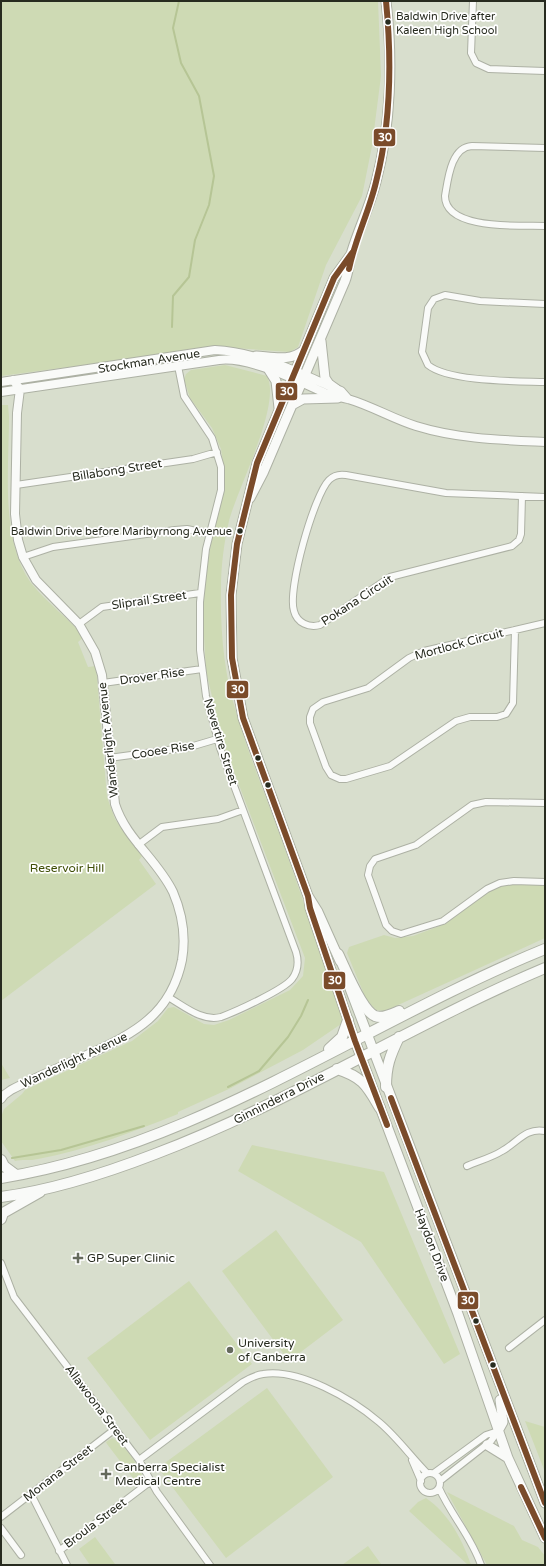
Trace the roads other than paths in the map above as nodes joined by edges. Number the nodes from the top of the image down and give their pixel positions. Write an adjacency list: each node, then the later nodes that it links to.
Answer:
1 (386, 1): 6 (main road)
2 (473, 1): 3 (street)
3 (545, 71)
4 (545, 148): 5 (street)
5 (545, 226)
6 (352, 253): 8 (main road); 9 (main road)
7 (545, 304): 17 (street)
8 (320, 340): 14 (main road); 20 (main road)
9 (304, 350): 10 (main road); 13 (main road)
10 (256, 356): 13 (street, Stockman Avenue); 15 (street, Stockman Avenue)
11 (178, 366): 12 (street, Stockman Avenue); 18 (street, Stockman Avenue); 25 (street, Nevertire Street)
12 (269, 370): 13 (street, Stockman Avenue); 22 (main road)
13 (293, 375): 14 (street); 22 (main road)
14 (303, 379): 20 (street); 21 (main road)
15 (13, 380): 16 (street, Stockman Avenue); 18 (street); 19 (street)
16 (1, 382)
17 (545, 382)
18 (20, 389): 19 (street, Stockman Avenue); 23 (street, Wanderlight Avenue)
19 (5, 392): 23 (street, Wanderlight Avenue)
20 (337, 393): 21 (main road); 24 (street)
21 (292, 405): 29 (main road)
22 (279, 409): 29 (main road)
23 (17, 413): 26 (street, Wanderlight Avenue)
24 (545, 442)
25 (217, 452): 26 (street, Billabong Street); 30 (street, Nevertire Street)
26 (16, 485): 31 (street, Wanderlight Avenue)
27 (522, 496): 27 (street, Pokana Circuit); 28 (street, Pokana Circuit)
28 (545, 497)
29 (247, 503): 44 (main road)
30 (210, 534): 31 (street); 32 (street, Nevertire Street)
31 (24, 557): 34 (street, Wanderlight Avenue)
32 (200, 593): 34 (street, Sliprail Street); 36 (street, Nevertire Street)
33 (545, 623): 35 (street, Mortlock Circuit)
34 (79, 624): 37 (street, Wanderlight Avenue)
35 (515, 630): 35 (street, Mortlock Circuit)
36 (202, 669): 37 (street, Drover Rise); 38 (street, Nevertire Street)
37 (103, 683): 39 (street, Wanderlight Avenue)
38 (217, 739): 39 (street, Cooee Rise); 41 (street, Nevertire Street)
39 (109, 758): 42 (street, Wanderlight Avenue)
40 (545, 803): 43 (street)
41 (243, 810): 42 (street); 49 (street, Nevertire Street)
42 (138, 845): 49 (street, Wanderlight Avenue)
43 (545, 882)
44 (308, 896): 46 (main road, Haydon Drive); 50 (main road, Haydon Drive)
45 (545, 949): 47 (main road, Ginninderra Drive)
46 (338, 954): 47 (main road); 51 (main road, Haydon Drive)
47 (515, 962): 51 (main road, Ginninderra Drive)
48 (545, 968): 52 (main road, Ginninderra Drive)
49 (168, 997): 59 (street, Wanderlight Avenue)
50 (348, 1020): 53 (main road, Haydon Drive); 56 (main road)
51 (366, 1035): 53 (main road, Ginninderra Drive); 54 (main road, Haydon Drive)
52 (399, 1037): 54 (main road, Ginninderra Drive); 58 (main road)
53 (355, 1041): 55 (main road, Haydon Drive); 56 (main road, Ginninderra Drive)
54 (373, 1051): 55 (main road, Ginninderra Drive); 58 (main road, Haydon Drive)
55 (361, 1057): 57 (main road, Ginninderra Drive); 60 (main road, Haydon Drive)
56 (315, 1060): 64 (main road, Ginninderra Drive)
57 (337, 1069): 60 (main road); 66 (main road, Ginninderra Drive)
58 (386, 1087): 73 (main road, Haydon Drive)
59 (2, 1096)
60 (380, 1108): 75 (main road, Haydon Drive)
61 (545, 1131): 63 (street)
62 (1, 1160): 64 (main road)
63 (467, 1166)
64 (16, 1175): 65 (main road, Ginninderra Drive)
65 (1, 1178)
66 (45, 1189): 67 (main road, Ginninderra Drive); 68 (main road)
67 (1, 1197)
68 (1, 1218)
69 (1, 1263): 70 (street, Allawoona Street)
70 (3, 1280): 74 (street, Allawoona Street)
71 (545, 1320): 72 (street)
72 (509, 1348)
73 (494, 1370): 75 (main road); 76 (main road, Haydon Drive)
74 (115, 1429): 80 (street, Allawoona Street); 86 (street, Monana Street)
75 (498, 1430): 76 (main road); 77 (street); 79 (main road, Haydon Drive); 81 (street)
76 (521, 1441): 88 (main road, Haydon Drive)
77 (487, 1444): 79 (main road); 84 (street)
78 (411, 1456): 80 (street); 81 (street); 83 (street)
79 (508, 1458): 91 (main road, Haydon Drive)
80 (139, 1460): 82 (street, Allawoona Street)
81 (431, 1473): 83 (street); 84 (street)
82 (151, 1481): 92 (street, Broula Street); 95 (street, Allawoona Street)
83 (421, 1481): 85 (street)
84 (439, 1484): 85 (street); 87 (street)
85 (432, 1492): 87 (street)
86 (31, 1494): 89 (street, Monana Street); 92 (street)
87 (445, 1502): 96 (street)
88 (545, 1503)
89 (1, 1517)
90 (1, 1528): 93 (street)
91 (545, 1538)
92 (59, 1551): 94 (street)
93 (21, 1555)
94 (66, 1565)
95 (210, 1565)
96 (481, 1565)

